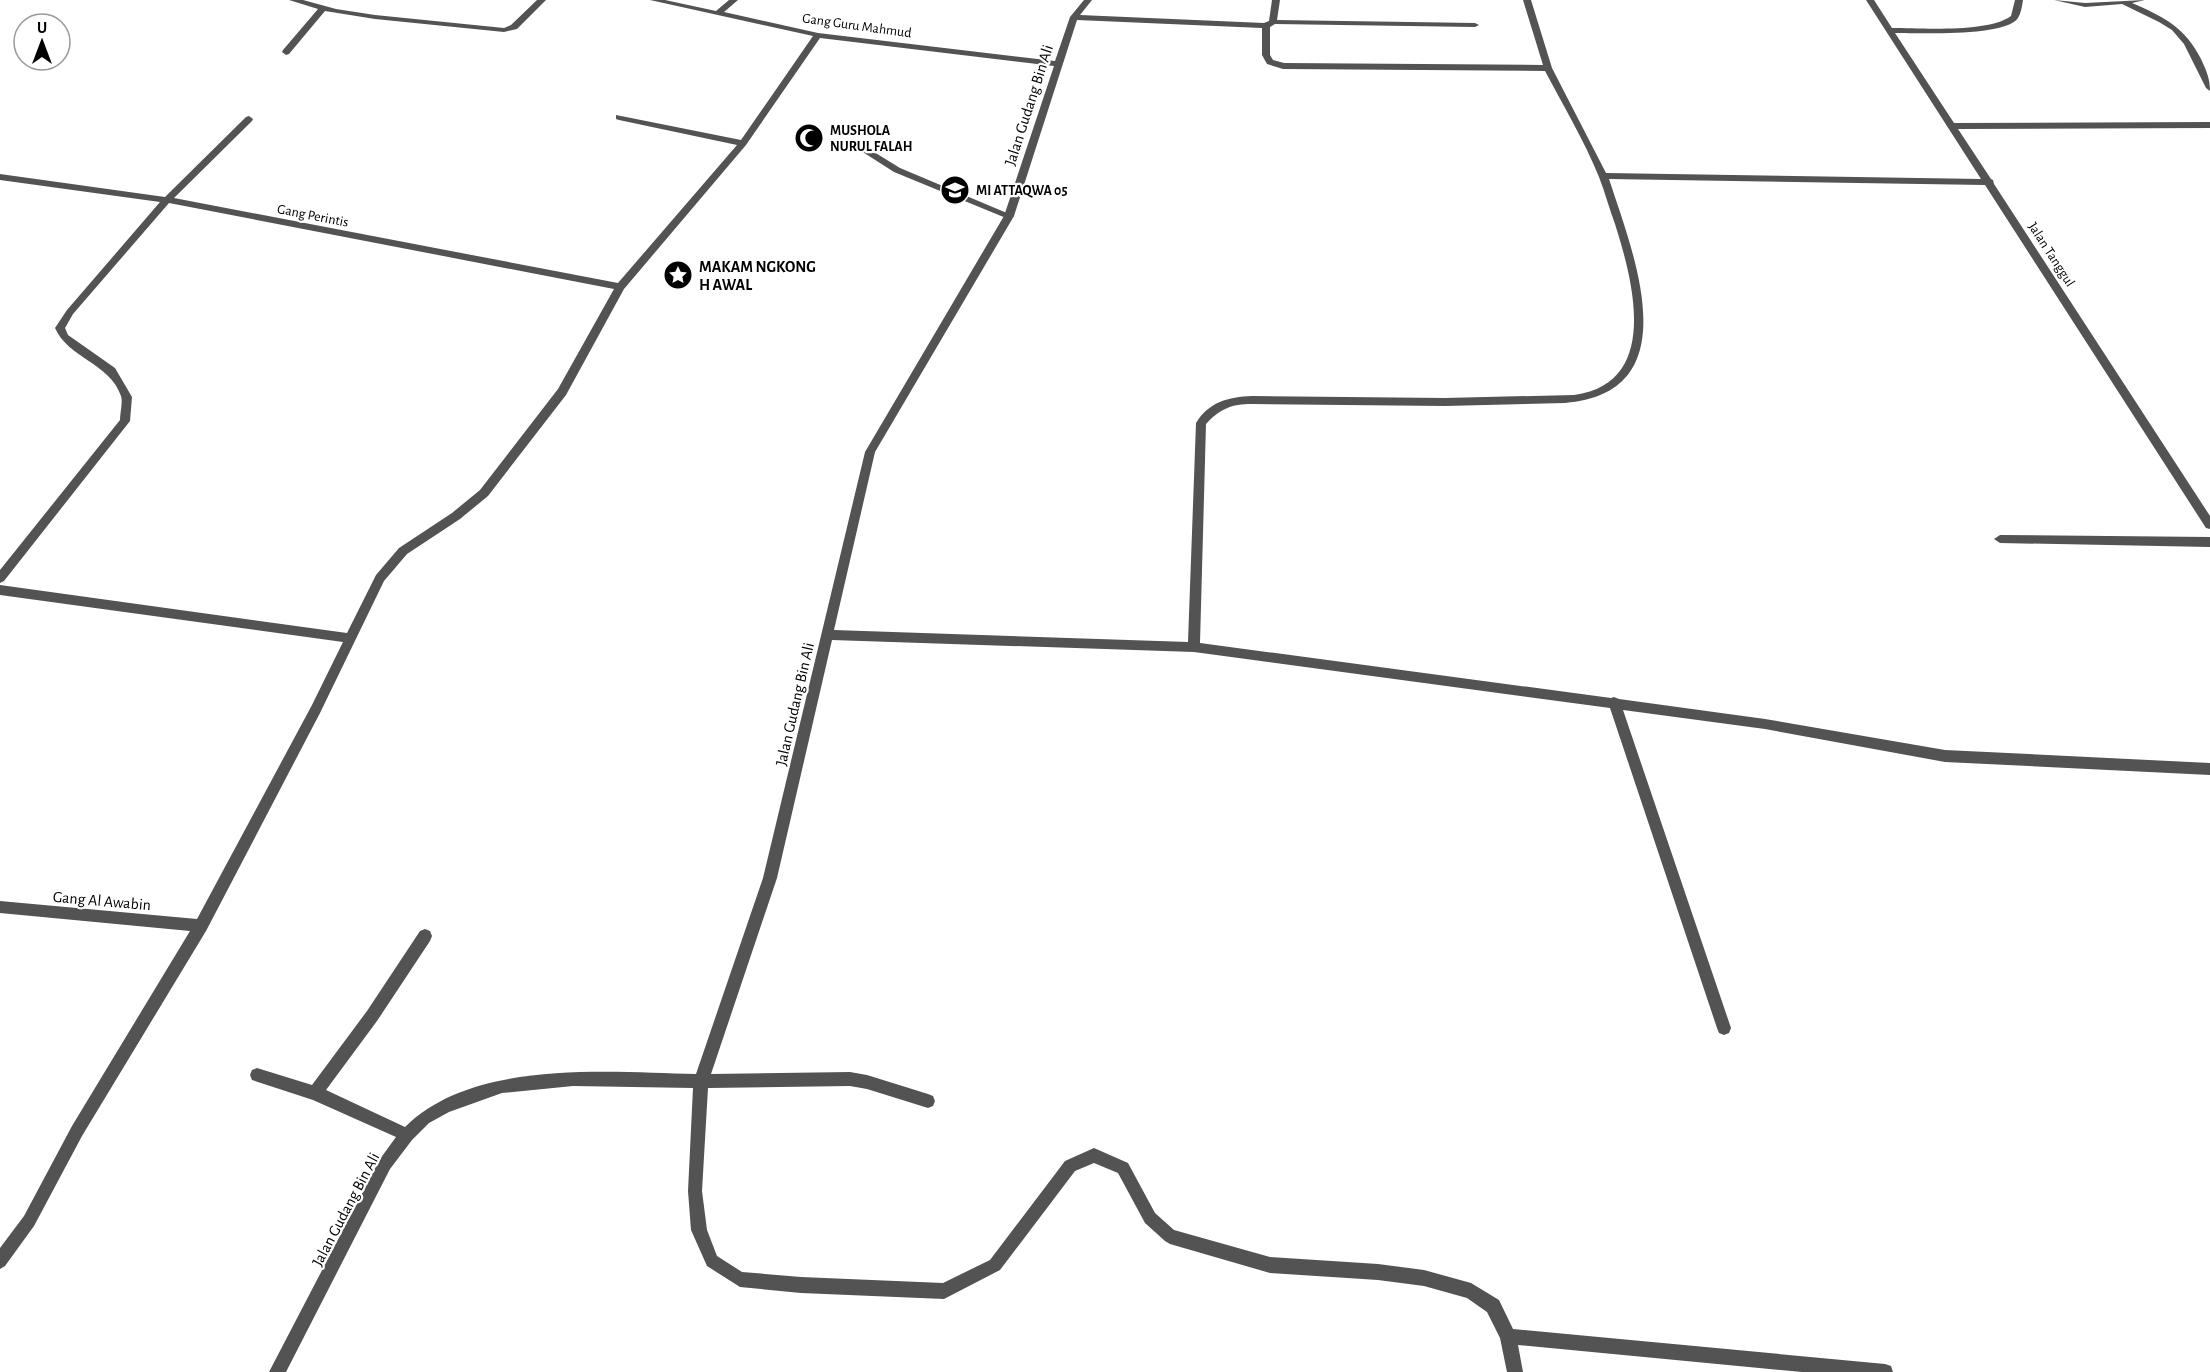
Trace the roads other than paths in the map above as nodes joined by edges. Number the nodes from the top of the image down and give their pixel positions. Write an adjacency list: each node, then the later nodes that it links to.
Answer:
1 (293, 0): 13 (street)
2 (542, 0): 13 (street)
3 (654, 0): 14 (street, Gang Guru Mahmud)
4 (734, 0): 14 (street)
5 (1088, 0): 15 (street)
6 (1276, 0): 16 (street)
7 (1527, 0): 22 (street)
8 (1870, 0): 18 (street, Jalan Tanggul)
9 (2019, 0): 18 (street)
10 (2058, 0): 12 (street)
11 (2141, 0): 12 (street)
12 (2125, 3): 23 (street)
13 (323, 8): 20 (street)
14 (718, 13): 19 (street, Gang Guru Mahmud)
15 (1074, 17): 16 (street); 21 (street, Jalan Gudang Bin Ali)
16 (1269, 24): 17 (street); 22 (street)
17 (1475, 25)
18 (1890, 30): 27 (street, Jalan Tanggul)
19 (818, 35): 21 (street, Gang Guru Mahmud); 28 (street)
20 (286, 52)
21 (1058, 64): 34 (street, Jalan Gudang Bin Ali)
22 (1548, 68): 30 (street)
23 (2210, 88)
24 (619, 117): 28 (street)
25 (249, 119): 33 (street)
26 (2210, 125): 27 (street)
27 (1952, 126): 32 (street, Jalan Tanggul)
28 (743, 143): 35 (street)
29 (861, 147): 34 (street)
30 (1603, 176): 32 (street); 43 (street)
31 (0, 177): 33 (street, Gang Perintis)
32 (1990, 183): 36 (street, Jalan Tanggul)
33 (167, 201): 35 (street, Gang Perintis); 39 (street)
34 (1009, 216): 41 (street, Jalan Gudang Bin Ali)
35 (620, 287): 42 (street)
36 (2210, 525)
37 (2000, 539): 38 (street)
38 (2210, 542)
39 (0, 578)
40 (0, 590): 42 (street)
41 (827, 635): 43 (street); 51 (street, Jalan Gudang Bin Ali)
42 (350, 638): 47 (street)
43 (1194, 647): 44 (street)
44 (1614, 702): 45 (street); 49 (street)
45 (2210, 770)
46 (0, 907): 47 (street, Gang Al Awabin)
47 (201, 926): 55 (street)
48 (425, 936): 52 (street)
49 (1724, 1028)
50 (257, 1075): 52 (street)
51 (701, 1081): 53 (street); 54 (street, Jalan Gudang Bin Ali); 56 (street)
52 (315, 1093): 54 (street)
53 (928, 1101)
54 (407, 1135): 57 (street, Jalan Gudang Bin Ali)
55 (0, 1261)
56 (1508, 1336): 58 (street); 59 (street)
57 (277, 1372)
58 (1515, 1372)
59 (1885, 1372)

